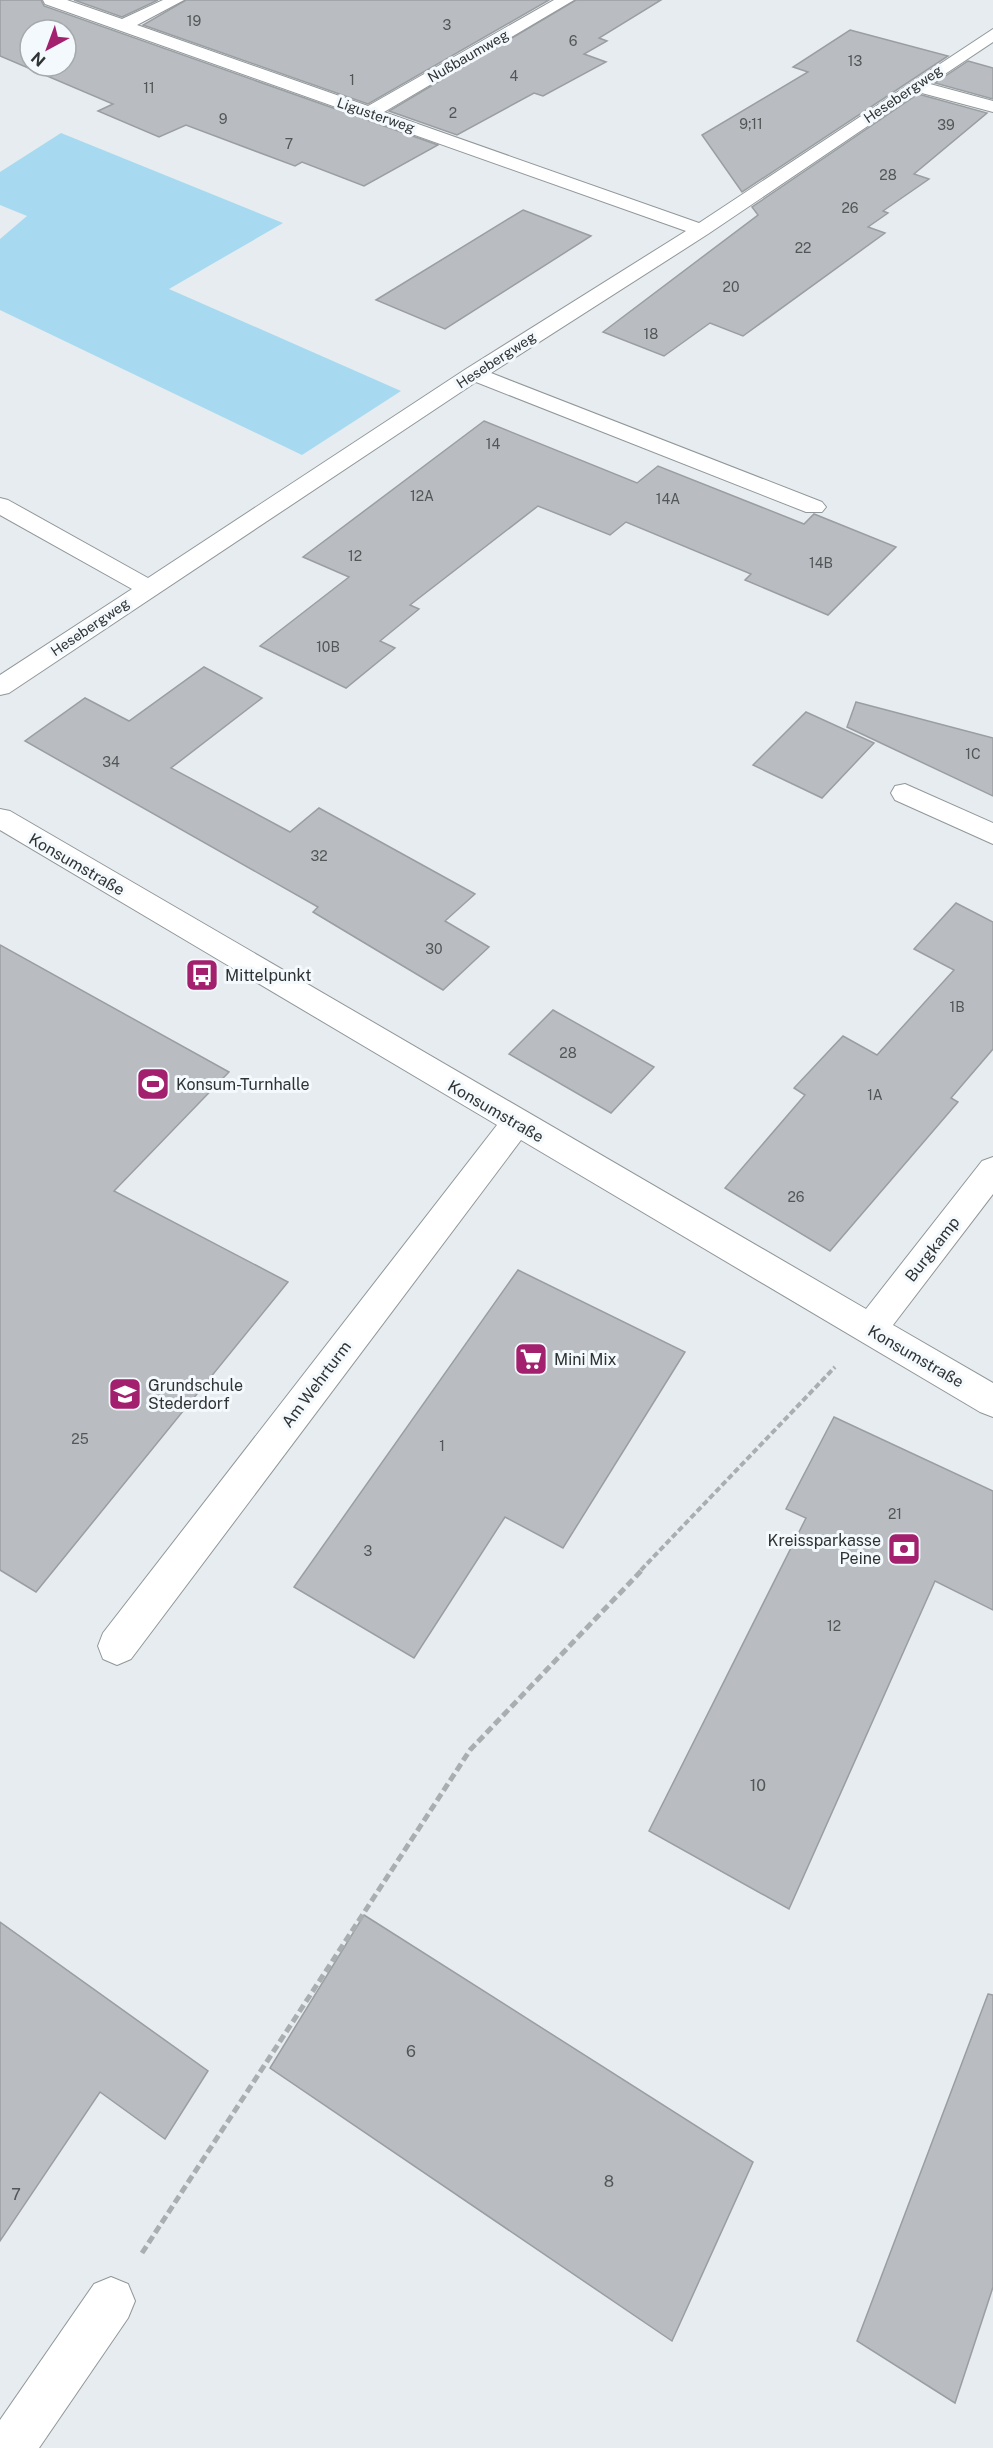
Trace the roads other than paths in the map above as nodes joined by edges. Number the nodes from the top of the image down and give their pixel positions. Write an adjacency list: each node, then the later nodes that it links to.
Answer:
1 (51, 0): 4 (street, Ligusterweg)
2 (176, 0): 4 (street)
3 (566, 0): 8 (street, Nußbaumweg)
4 (123, 26): 8 (street, Ligusterweg)
5 (993, 34): 6 (street, Hesebergweg)
6 (915, 86): 7 (street); 9 (street, Hesebergweg)
7 (993, 107)
8 (370, 112): 9 (street, Ligusterweg)
9 (701, 230): 10 (street, Hesebergweg)
10 (474, 374): 12 (street); 13 (street, Hesebergweg)
11 (0, 506): 13 (street)
12 (814, 507)
13 (148, 588): 14 (street, Hesebergweg)
14 (0, 687)
15 (904, 793): 17 (street)
16 (0, 818): 18 (street, Konsumstraße)
17 (993, 834)
18 (516, 1123): 20 (street, Konsumstraße); 22 (street, Am Wehrturm)
19 (993, 1170): 20 (street, Burgkamp)
20 (870, 1329): 21 (street, Konsumstraße)
21 (993, 1401)
22 (117, 1646)
23 (111, 2301): 24 (street)
24 (10, 2448)

